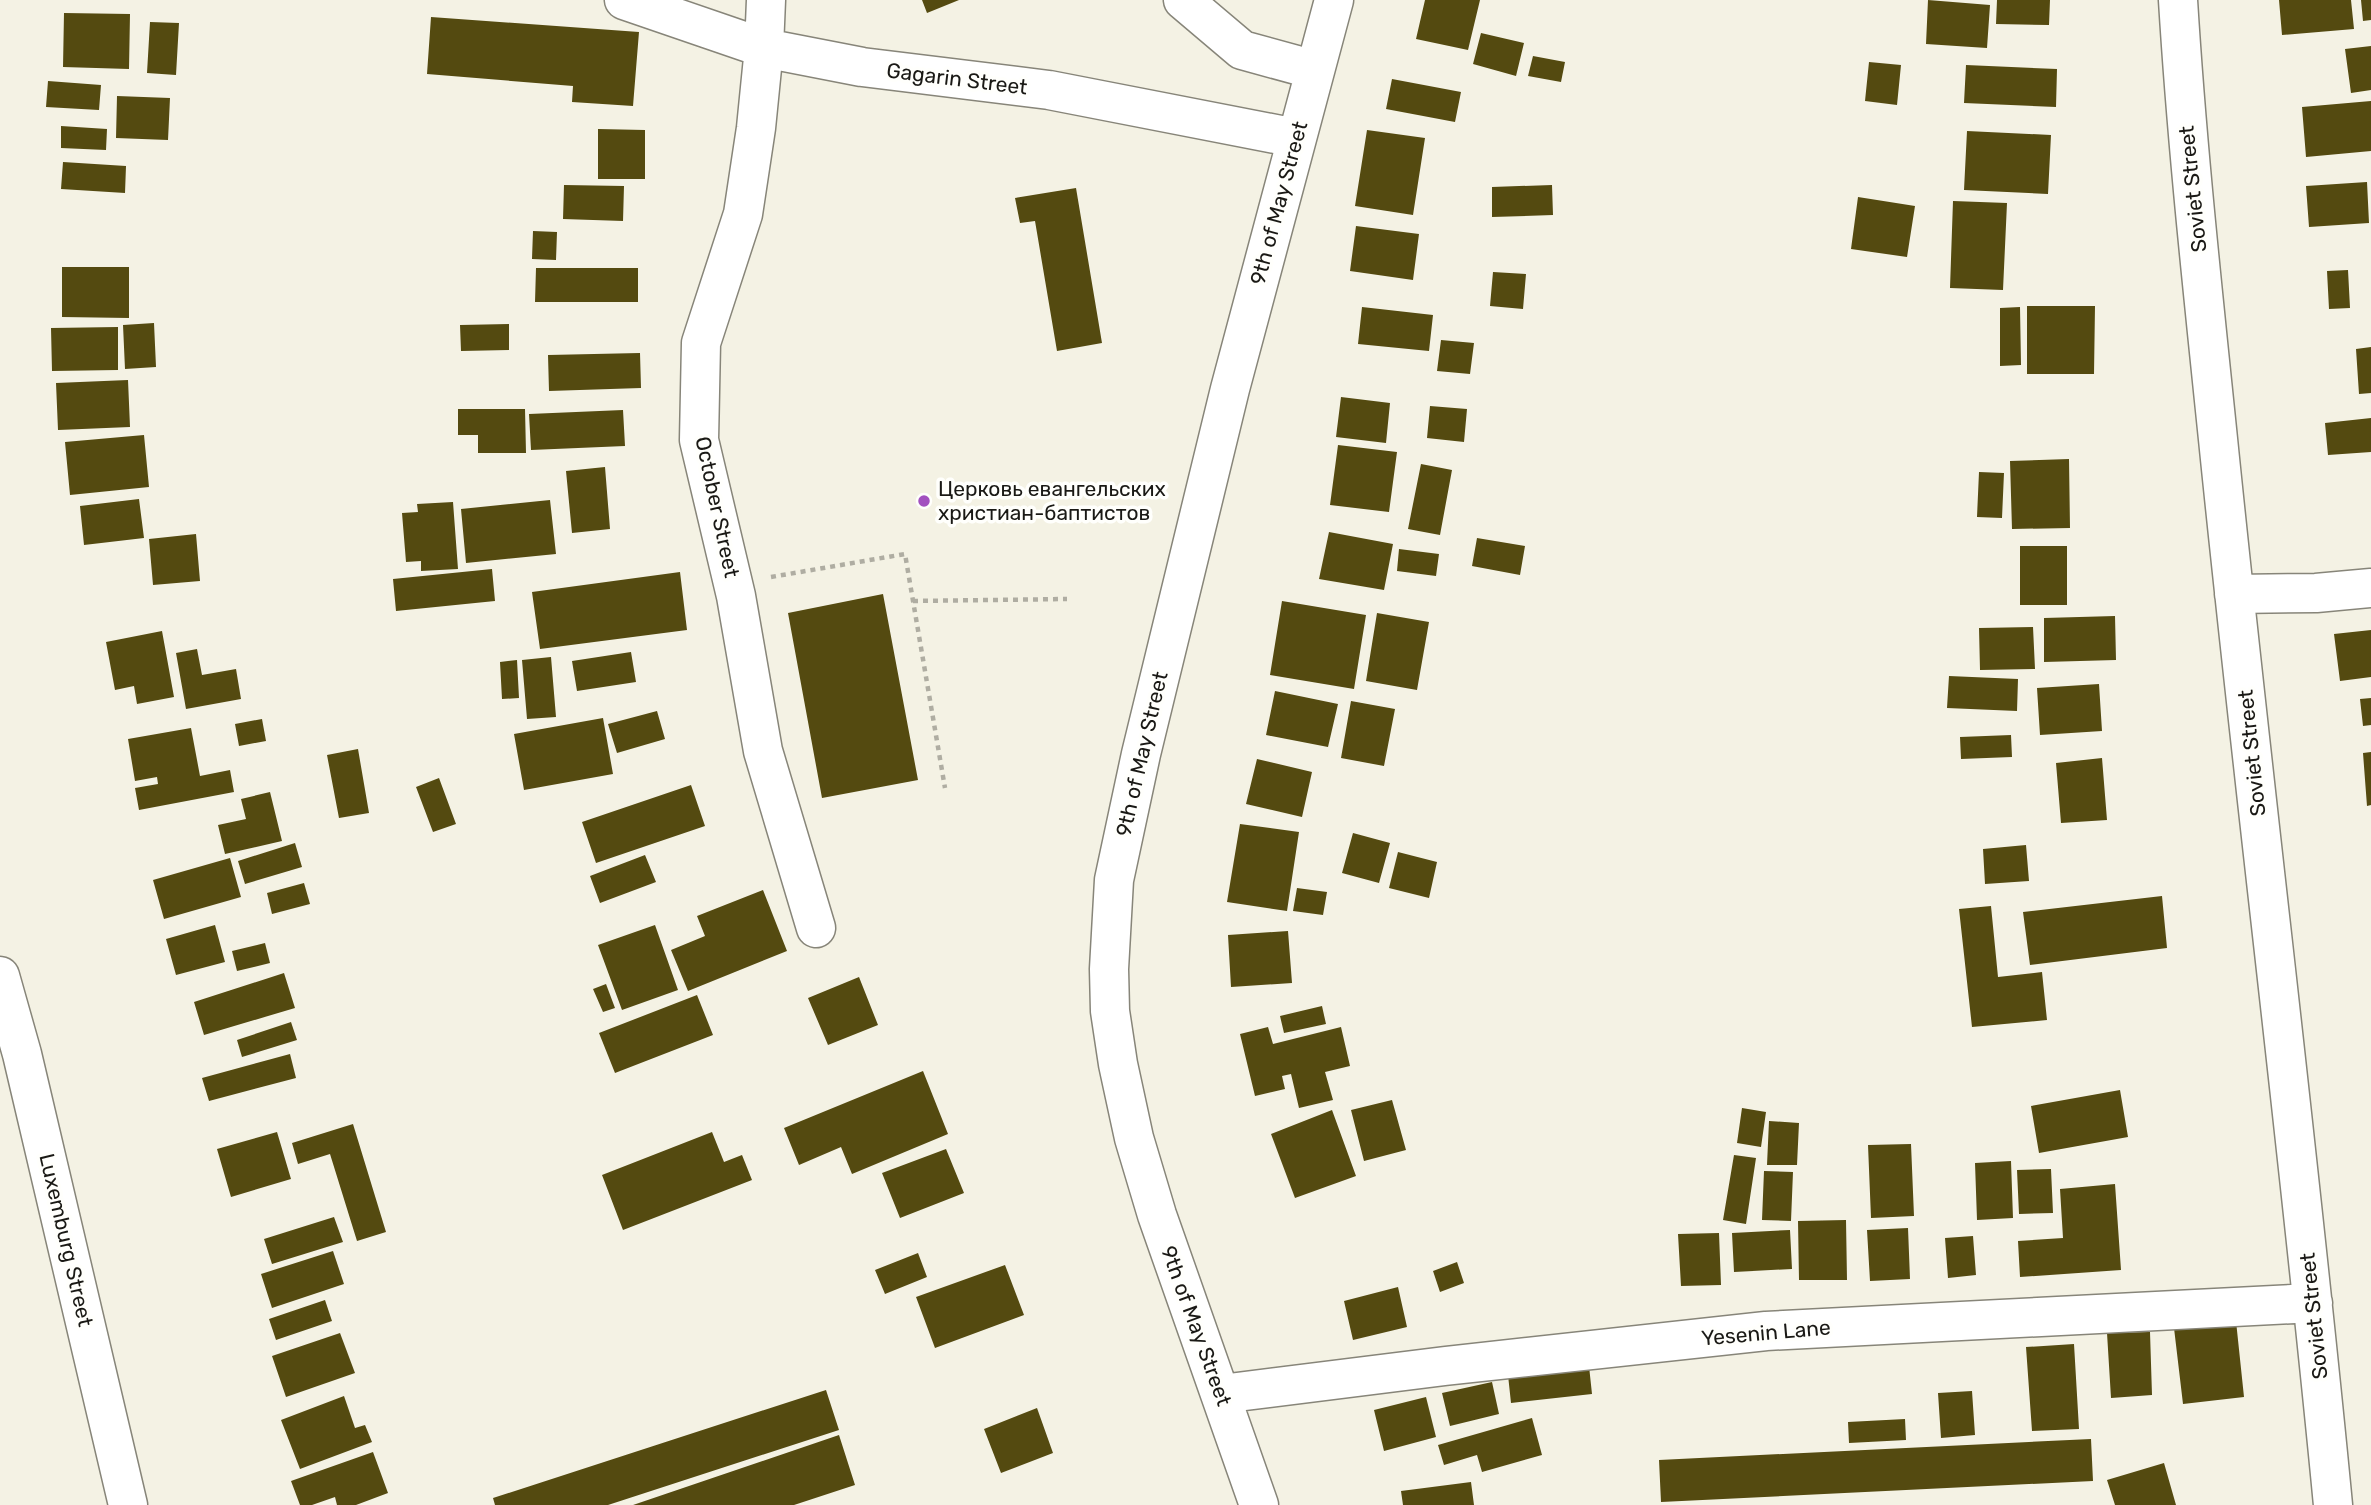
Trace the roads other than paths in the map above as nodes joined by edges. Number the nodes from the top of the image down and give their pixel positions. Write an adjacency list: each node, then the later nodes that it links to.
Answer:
1 (624, 0): 6 (street, Gagarin Street)
2 (766, 0): 6 (street, October Street)
3 (1183, 0): 7 (street)
4 (1334, 0): 7 (street, 9th of May Street)
5 (2178, 0): 10 (street, Soviet Street)
6 (764, 48): 8 (street, Gagarin Street); 11 (street, October Street)
7 (1315, 70): 8 (street, 9th of May Street)
8 (1296, 138): 14 (street, 9th of May Street)
9 (2371, 588): 10 (street)
10 (2234, 594): 13 (street, Soviet Street)
11 (817, 928)
12 (0, 976): 15 (street, Luxemburg Street)
13 (2313, 1303): 14 (street, Yesenin Lane); 17 (street, Soviet Street)
14 (1221, 1394): 16 (street, 9th of May Street)
15 (128, 1505)
16 (1259, 1505)
17 (2333, 1505)

